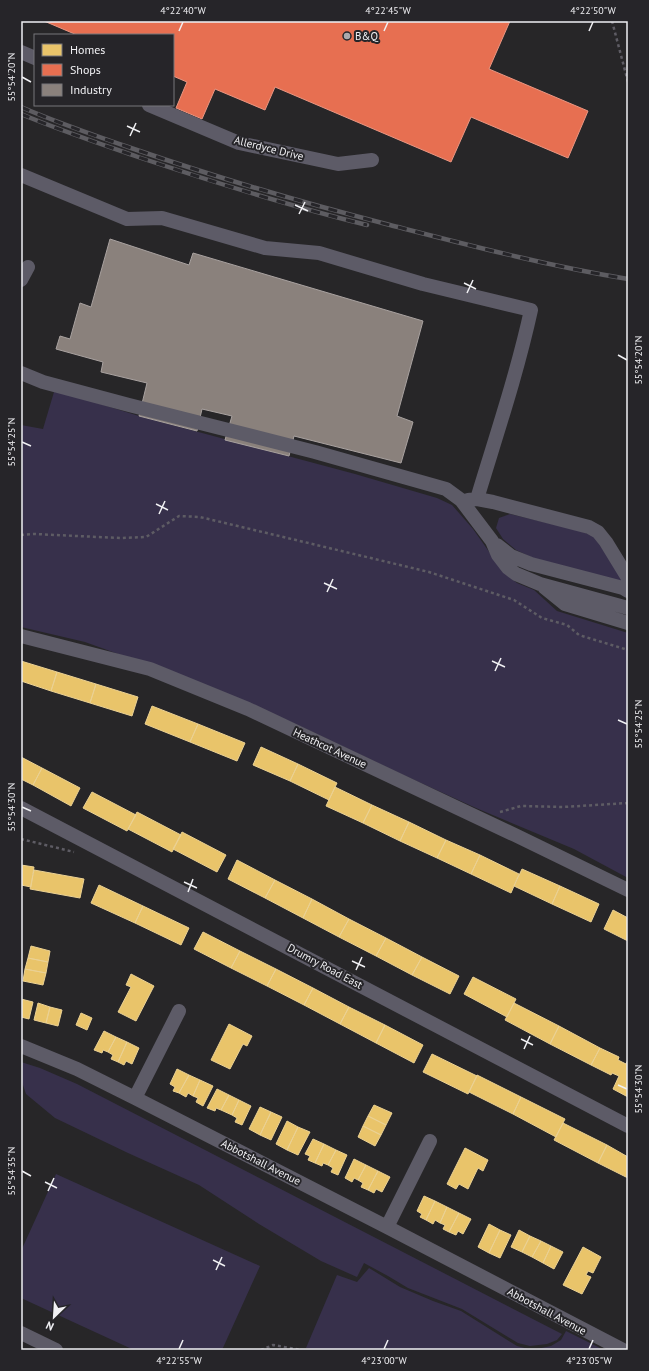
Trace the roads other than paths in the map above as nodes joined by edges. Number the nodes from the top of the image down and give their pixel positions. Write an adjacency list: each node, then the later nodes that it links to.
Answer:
1 (21, 52): 2 (street)
2 (34, 58)
3 (151, 106): 4 (street, Allerdyce Drive)
4 (372, 160)
5 (21, 175): 9 (street)
6 (28, 267): 7 (street)
7 (21, 280)
8 (21, 373): 10 (street)
9 (477, 499): 10 (street); 12 (street)
10 (461, 500): 11 (street)
11 (492, 541): 13 (street); 14 (street)
12 (628, 578)
13 (540, 584): 15 (street); 16 (street)
14 (628, 591)
15 (628, 608)
16 (628, 623)
17 (21, 636): 19 (street, Heathcot Avenue)
18 (21, 808): 23 (street, Drumry Road East)
19 (628, 890)
20 (179, 1011): 22 (street)
21 (21, 1046): 22 (street, Abbotshall Avenue)
22 (135, 1098): 25 (street, Abbotshall Avenue)
23 (628, 1126)
24 (430, 1141): 25 (street)
25 (387, 1227): 28 (street, Abbotshall Avenue)
26 (21, 1334): 27 (street)
27 (56, 1350)
28 (623, 1350)

